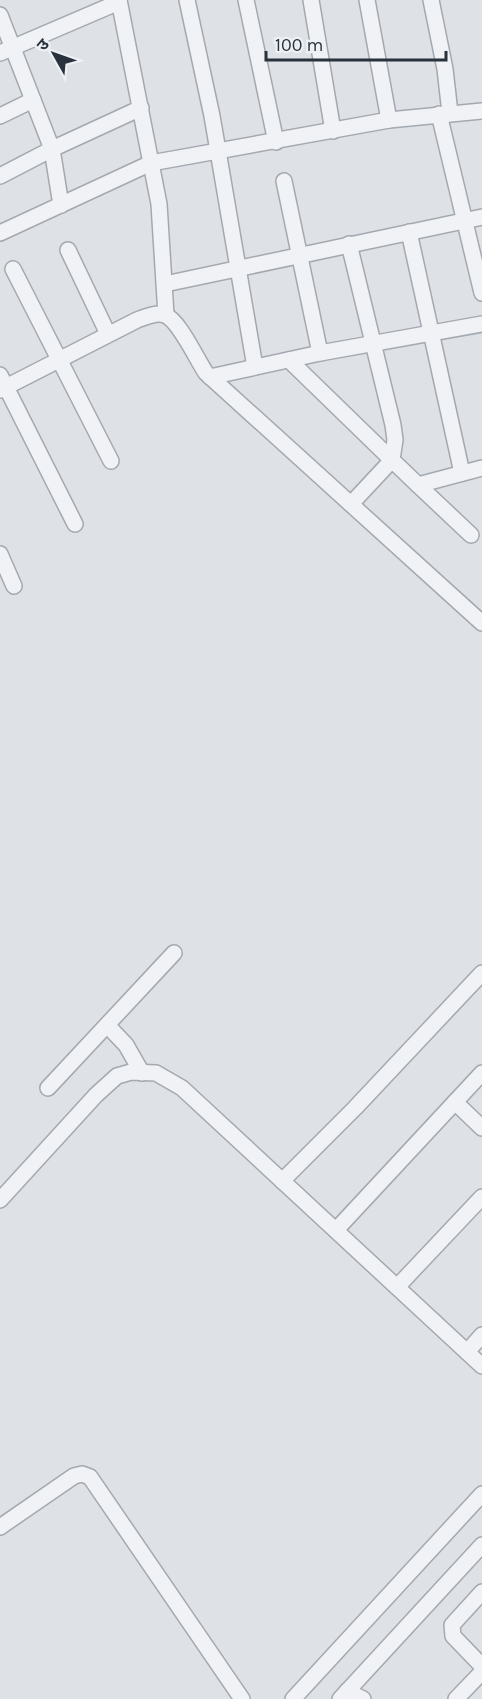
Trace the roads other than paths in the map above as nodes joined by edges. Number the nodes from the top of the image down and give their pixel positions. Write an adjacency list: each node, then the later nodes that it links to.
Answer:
1 (188, 0): 18 (street)
2 (246, 0): 16 (street)
3 (310, 0): 15 (street)
4 (367, 0): 14 (street)
5 (431, 0): 12 (street)
6 (119, 1): 8 (street); 10 (street)
7 (0, 15): 8 (street)
8 (6, 50): 9 (street)
9 (33, 100): 13 (street); 17 (street)
10 (141, 108): 17 (street); 19 (street)
11 (482, 111): 12 (street)
12 (444, 113): 14 (street); 24 (street)
13 (0, 116)
14 (389, 120): 15 (street)
15 (333, 131): 16 (street)
16 (276, 141): 18 (street)
17 (52, 149): 20 (street); 22 (street)
18 (219, 152): 19 (street); 30 (street)
19 (152, 163): 22 (street); 32 (street)
20 (0, 176)
21 (284, 181): 29 (street)
22 (61, 205): 26 (street)
23 (482, 217): 24 (street)
24 (464, 221): 25 (street); 33 (street)
25 (409, 232): 27 (street); 36 (street)
26 (0, 233)
27 (349, 244): 29 (street); 38 (street)
28 (68, 250): 37 (street)
29 (298, 255): 30 (street); 39 (street)
30 (238, 268): 32 (street); 42 (street)
31 (13, 269): 40 (street)
32 (165, 284): 34 (street)
33 (482, 293)
34 (166, 315): 37 (street); 43 (street)
35 (482, 324): 36 (street)
36 (431, 333): 38 (street); 48 (street)
37 (108, 334): 40 (street)
38 (372, 344): 39 (street); 45 (street)
39 (320, 353): 41 (street)
40 (59, 360): 44 (street); 46 (street)
41 (289, 360): 42 (street); 45 (street)
42 (255, 367): 43 (street)
43 (210, 377): 50 (street)
44 (2, 384): 51 (street)
45 (392, 460): 49 (street); 50 (street)
46 (111, 461)
47 (482, 468): 48 (street)
48 (462, 473): 49 (street)
49 (418, 485): 52 (street)
50 (351, 504): 55 (street)
51 (75, 524)
52 (471, 535)
53 (0, 554): 54 (street)
54 (14, 585)
55 (482, 623)
56 (174, 953): 58 (street)
57 (482, 973): 64 (street)
58 (107, 1025): 59 (street); 61 (street)
59 (142, 1073): 64 (street); 66 (street)
60 (482, 1073): 62 (street)
61 (48, 1088)
62 (455, 1102): 63 (street); 67 (street)
63 (482, 1128)
64 (282, 1181): 67 (street)
65 (482, 1197): 68 (street)
66 (0, 1200)
67 (336, 1230): 68 (street)
68 (396, 1287): 70 (street)
69 (482, 1335): 70 (street)
70 (467, 1352): 71 (street)
71 (482, 1366)
72 (482, 1494): 79 (street)
73 (0, 1527): 78 (street)
74 (482, 1545): 77 (street)
75 (482, 1592): 76 (street)
76 (481, 1675): 81 (street)
77 (344, 1695): 80 (street)
78 (242, 1699)
79 (294, 1699)
80 (363, 1699)
81 (456, 1699)

